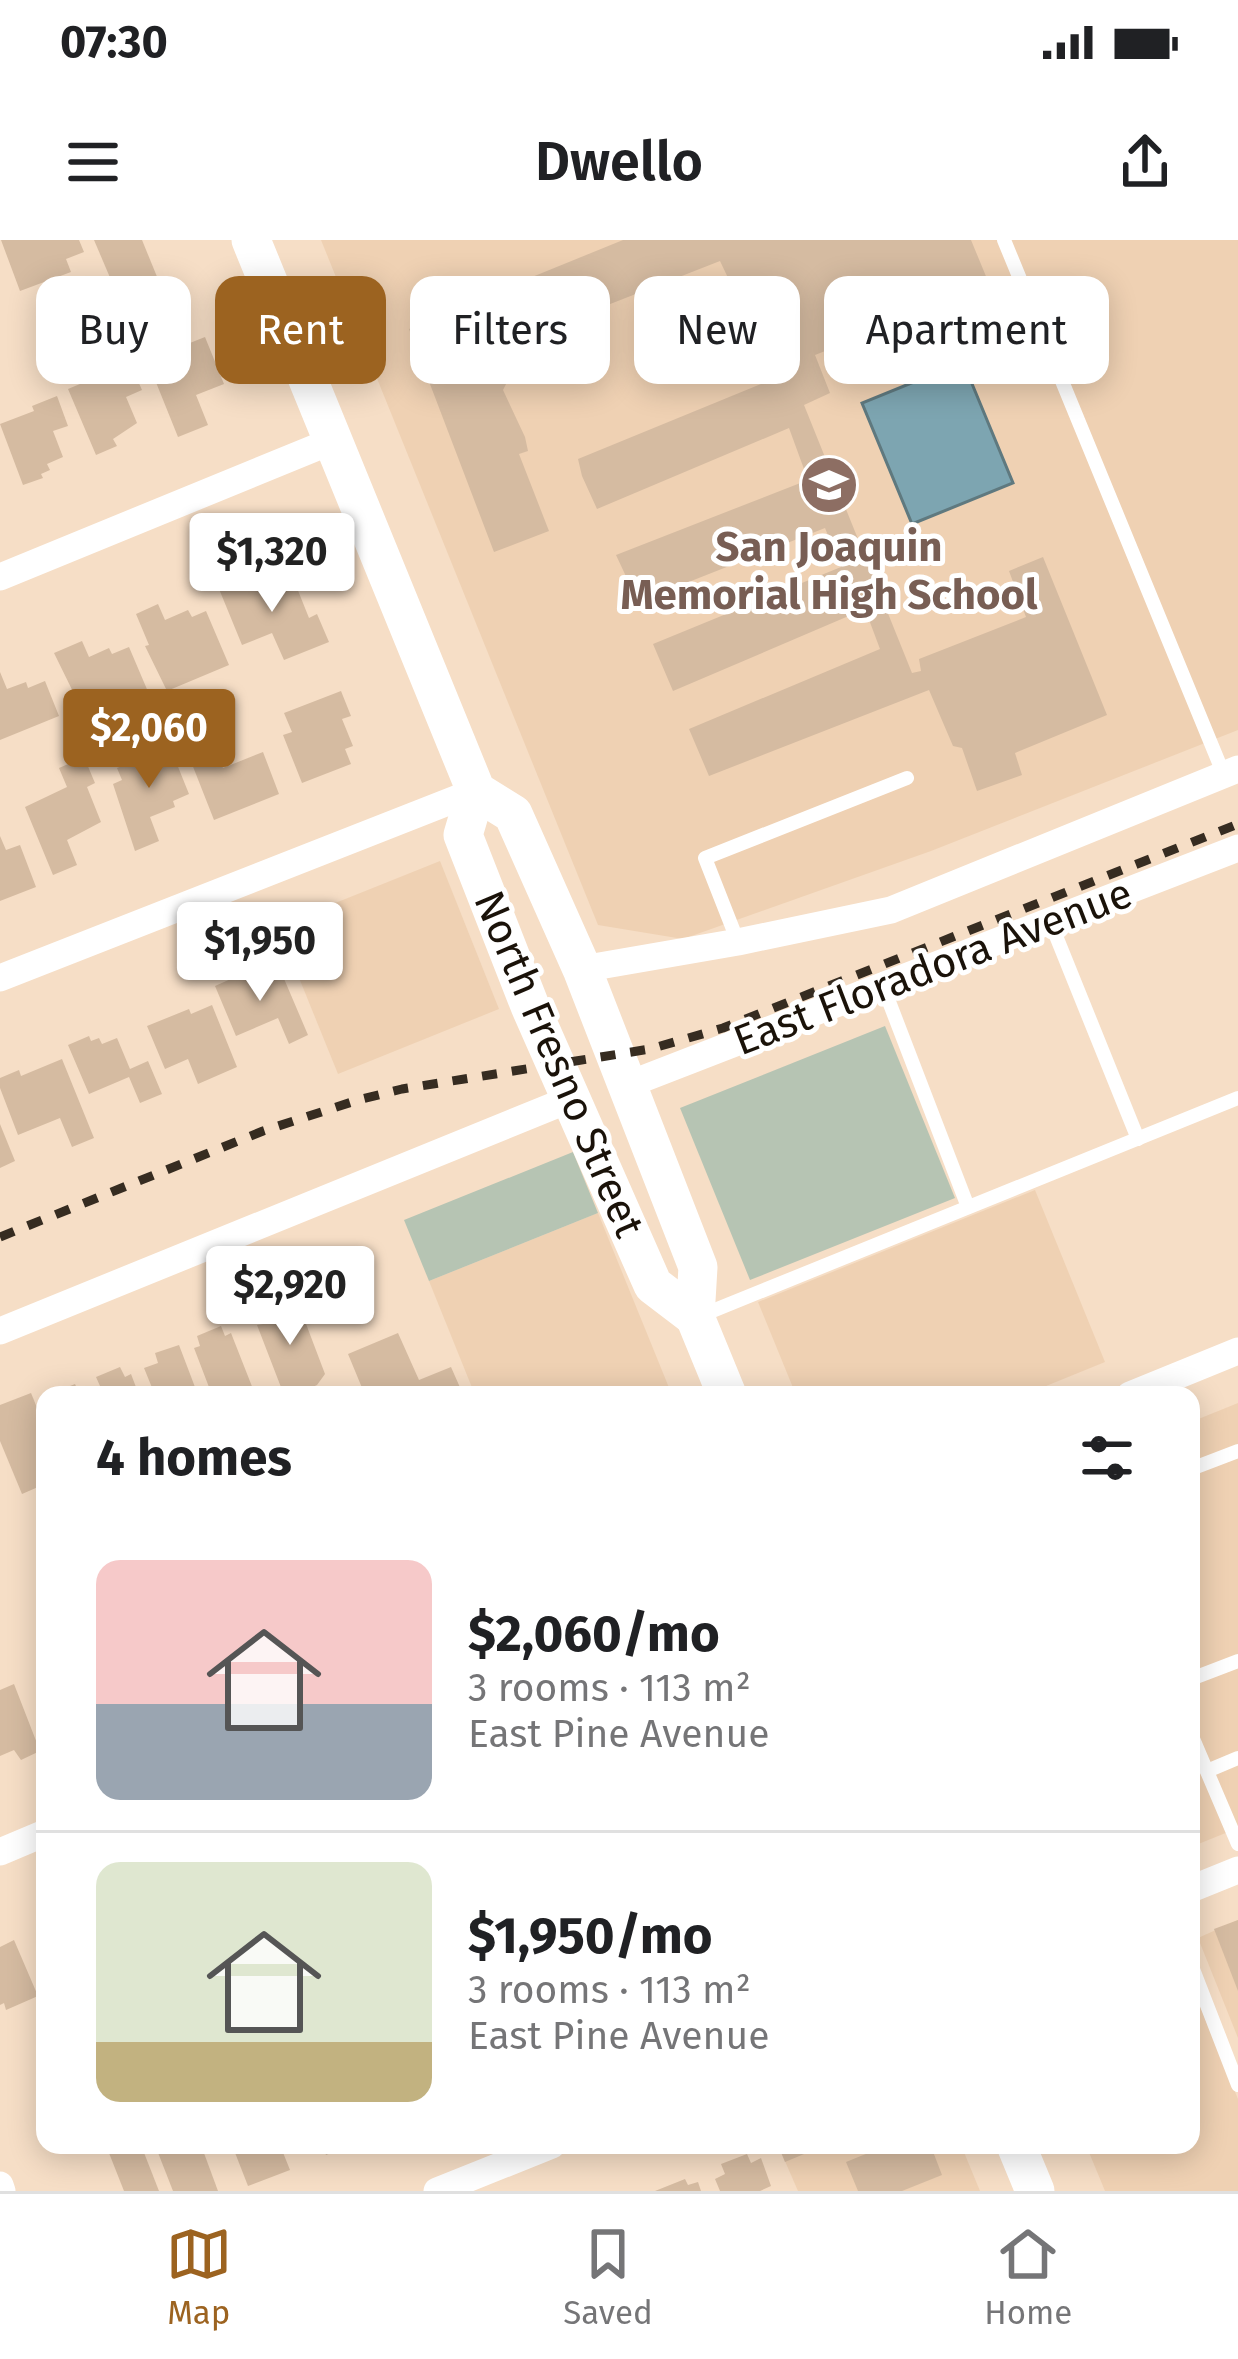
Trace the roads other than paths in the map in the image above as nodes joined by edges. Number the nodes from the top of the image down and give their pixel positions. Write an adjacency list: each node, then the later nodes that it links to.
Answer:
1 (251, 240): 3 (main road, North Fresno Street)
2 (1004, 240): 5 (lane)
3 (332, 441): 4 (street); 7 (main road, North Fresno Street)
4 (0, 577)
5 (1231, 772): 11 (street, East Floradora Avenue)
6 (907, 778): 11 (lane)
7 (476, 791): 8 (main road, North Fresno Street); 12 (main road, North Fresno Street); 13 (street)
8 (463, 835): 15 (main road); 16 (main road, North Fresno Street)
9 (1238, 848): 10 (street, East Floradora Avenue)
10 (1051, 921): 14 (street, East Floradora Avenue); 18 (lane)
11 (738, 942): 12 (street, East Floradora Avenue)
12 (582, 969): 15 (main road, North Fresno Street)
13 (0, 978)
14 (883, 986): 15 (street, East Floradora Avenue); 19 (lane)
15 (627, 1085): 20 (main road, North Fresno Street)
16 (573, 1098): 20 (main road, North Fresno Street); 21 (street)
17 (1238, 1098): 18 (lane)
18 (1138, 1139): 19 (lane)
19 (968, 1207): 20 (lane)
20 (695, 1318): 23 (main road, North Fresno Street)
21 (0, 1331)
22 (1238, 1352): 24 (street)
23 (724, 1386)
24 (1153, 1386)
25 (1238, 1451): 26 (lane)
26 (1200, 1466)
27 (1238, 1661): 28 (lane)
28 (1200, 1676)
29 (1200, 1755): 31 (lane)
30 (1238, 1759): 31 (lane)
31 (1207, 1771): 33 (lane)
32 (36, 1837): 34 (street)
33 (1238, 1844)
34 (0, 1852)
35 (1238, 1870): 36 (street)
36 (1200, 1885)
37 (1200, 1987): 38 (lane)
38 (1238, 2085)
39 (530, 2154): 41 (street)
40 (1020, 2154): 42 (main road)
41 (437, 2191)
42 (1035, 2191)

